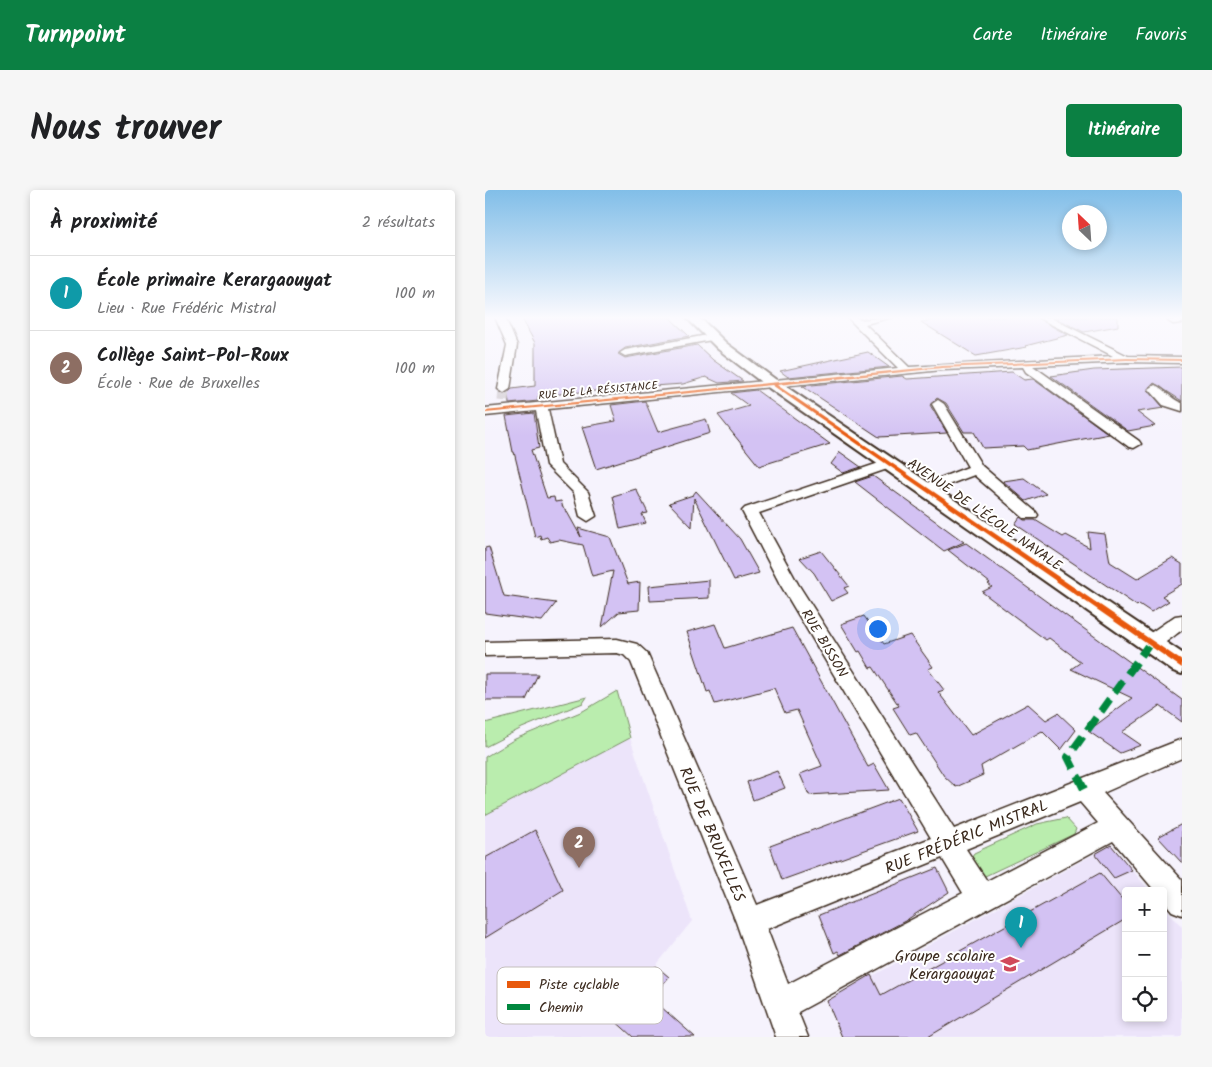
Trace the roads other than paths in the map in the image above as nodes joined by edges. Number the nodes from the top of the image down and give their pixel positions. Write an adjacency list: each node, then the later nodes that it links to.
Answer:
1 (510, 357): 11 (street)
2 (738, 357): 9 (street, AVENUE DE L'ÉCOLE NAVALE)
3 (893, 357): 8 (street)
4 (1122, 357): 5 (street)
5 (1127, 359): 6 (street); 7 (street)
6 (1182, 360)
7 (1026, 363): 8 (street); 16 (street)
8 (907, 370): 9 (street)
9 (774, 385): 13 (street, RUE DE LA RÉSISTANCE); 17 (street, AVENUE DE L'ÉCOLE NAVALE)
10 (1155, 389): 14 (street)
11 (503, 400): 13 (street, RUE DE LA RÉSISTANCE); 15 (street, RUE DE LA RÉSISTANCE)
12 (937, 404): 18 (street)
13 (541, 406): 21 (street)
14 (1182, 407)
15 (485, 412)
16 (1134, 444)
17 (891, 463): 19 (street, AVENUE DE L'ÉCOLE NAVALE); 29 (street, RUE BISSON)
18 (975, 469): 19 (street); 20 (street)
19 (927, 488): 23 (street, AVENUE DE L'ÉCOLE NAVALE)
20 (1030, 515)
21 (588, 516)
22 (1182, 621): 23 (street)
23 (1150, 643): 25 (street, AVENUE DE L'ÉCOLE NAVALE)
24 (485, 649): 32 (street, RUE DE BRUXELLES)
25 (1182, 664)
26 (1182, 748): 27 (street, RUE FRÉDÉRIC MISTRAL)
27 (1084, 789): 28 (street); 29 (street, RUE FRÉDÉRIC MISTRAL)
28 (1117, 826): 30 (street); 31 (street)
29 (947, 843): 30 (street, RUE BISSON); 32 (street, RUE FRÉDÉRIC MISTRAL)
30 (982, 898): 33 (street)
31 (1182, 901)
32 (750, 922): 33 (street, RUE DE BRUXELLES)
33 (780, 1005): 34 (street, RUE DE BRUXELLES)
34 (792, 1037)

